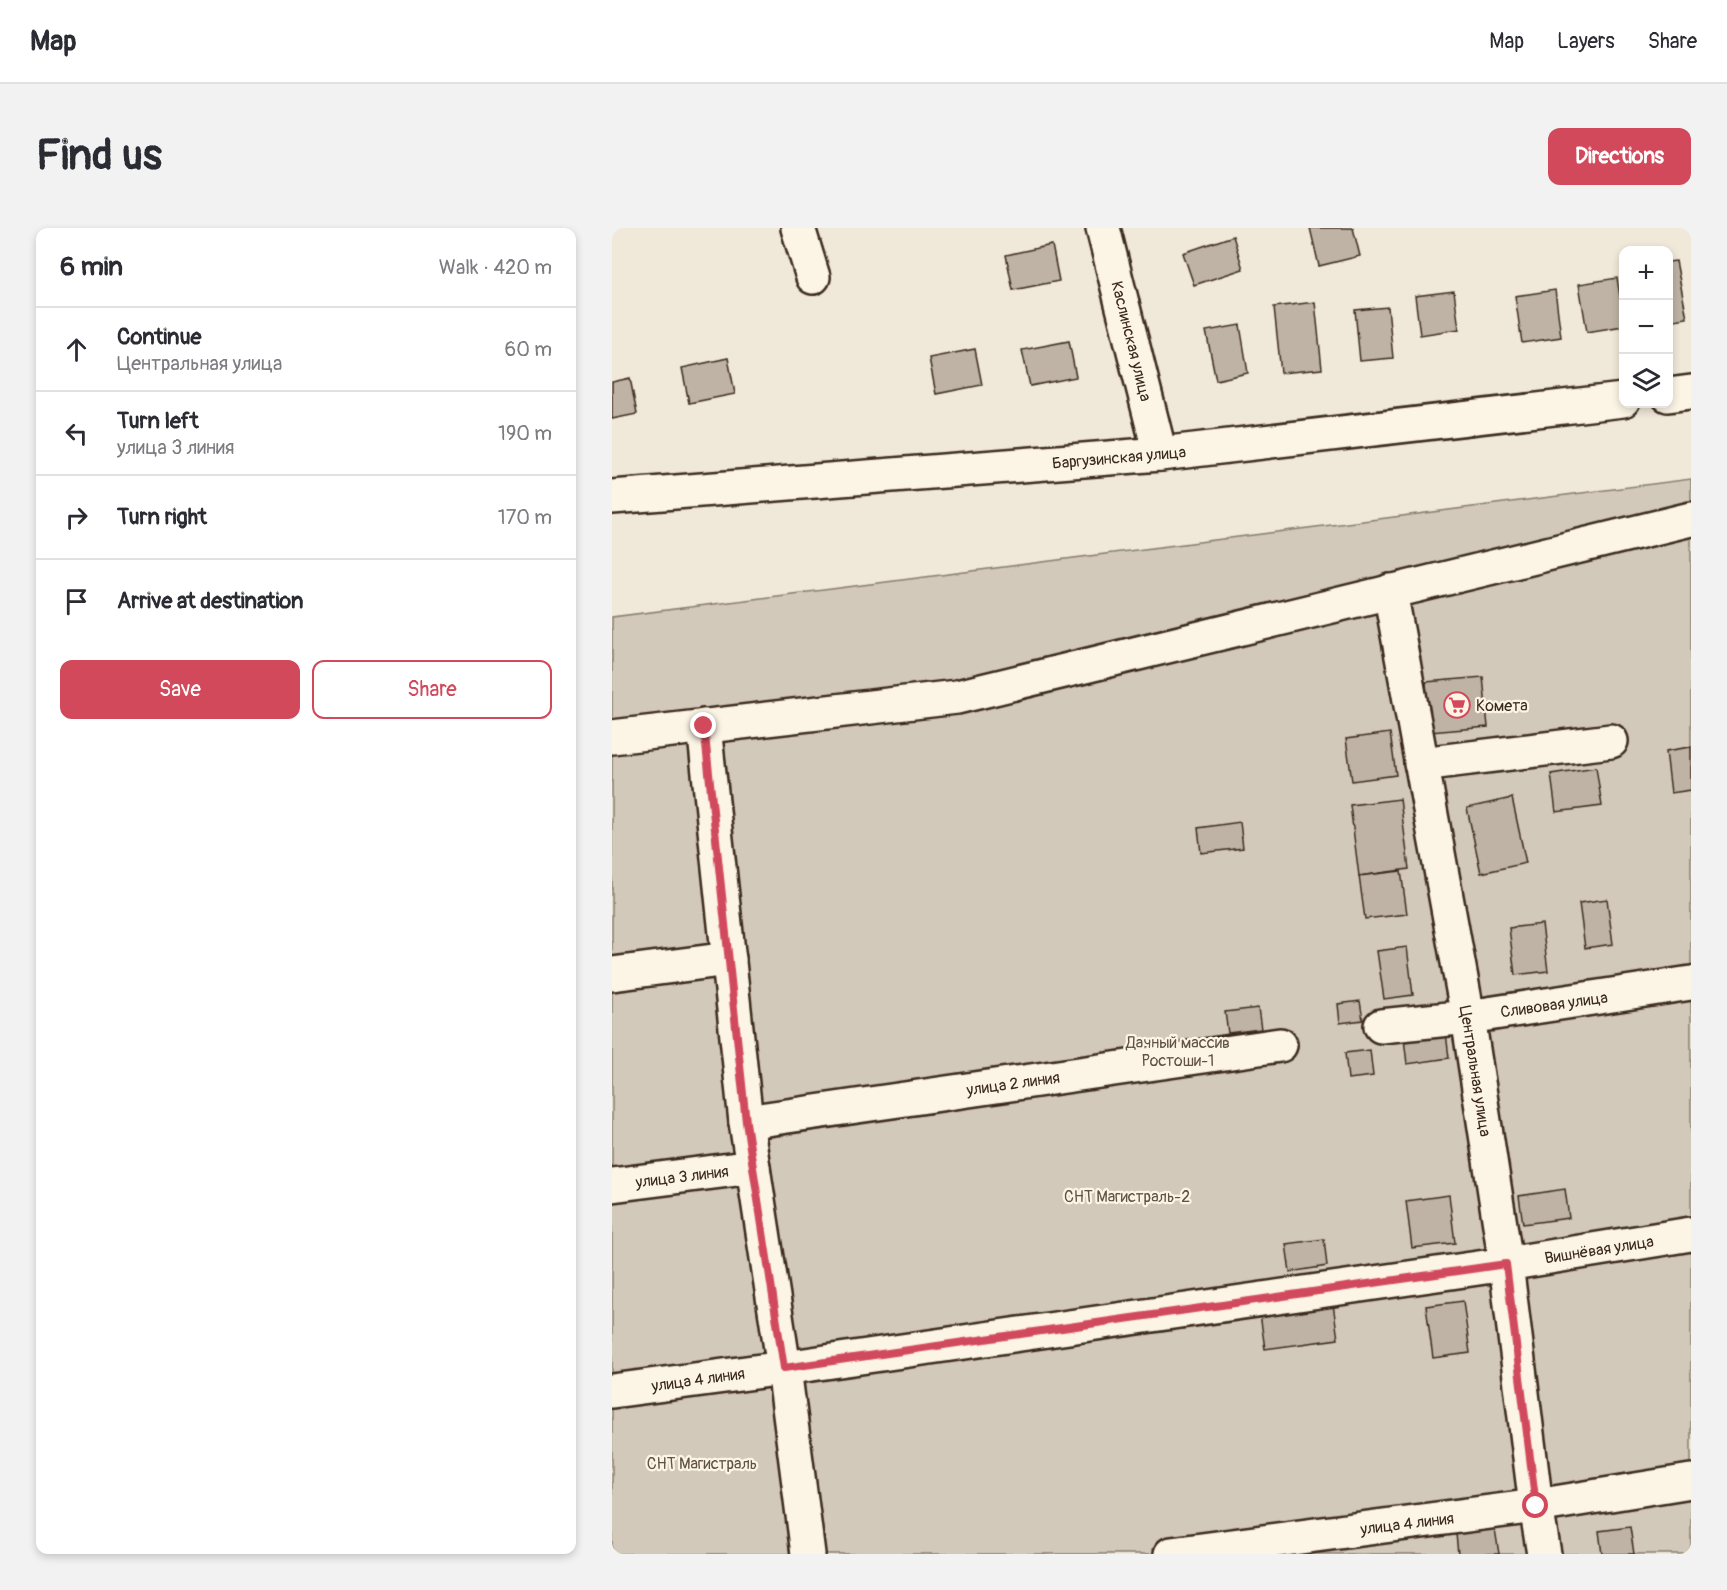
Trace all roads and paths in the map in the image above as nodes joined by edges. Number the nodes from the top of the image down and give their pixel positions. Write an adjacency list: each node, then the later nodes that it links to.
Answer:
1 (798, 228): 3 (street)
2 (1103, 228): 7 (street, Каслинская улица)
3 (813, 277)
4 (1691, 392): 5 (street)
5 (1673, 394)
6 (1619, 400): 7 (street, Баргузинская улица)
7 (1160, 454): 8 (street, Баргузинская улица)
8 (612, 497)
9 (1691, 519): 10 (street)
10 (1390, 591): 11 (street); 14 (street, Центральная улица)
11 (704, 726): 12 (street); 15 (street)
12 (612, 737)
13 (1611, 741): 14 (street)
14 (1421, 764): 18 (street, Центральная улица)
15 (729, 959): 16 (street); 21 (street)
16 (612, 974)
17 (1691, 984): 18 (street, Сливовая улица)
18 (1468, 1017): 19 (street, Сливовая улица); 25 (street, Центральная улица)
19 (1381, 1026)
20 (1280, 1045): 21 (street, улица 2 линия)
21 (746, 1122): 22 (street)
22 (753, 1167): 23 (street, улица 3 линия); 26 (street)
23 (612, 1185)
24 (1691, 1234): 25 (street, Вишнёвая улица)
25 (1506, 1264): 26 (street); 29 (street, Центральная улица)
26 (784, 1368): 27 (street, улица 4 линия); 30 (street)
27 (612, 1390)
28 (1691, 1481): 29 (street, улица 4 линия)
29 (1536, 1506): 31 (street, улица 4 линия); 32 (street, Центральная улица)
30 (808, 1554)
31 (1171, 1554)
32 (1544, 1554)

